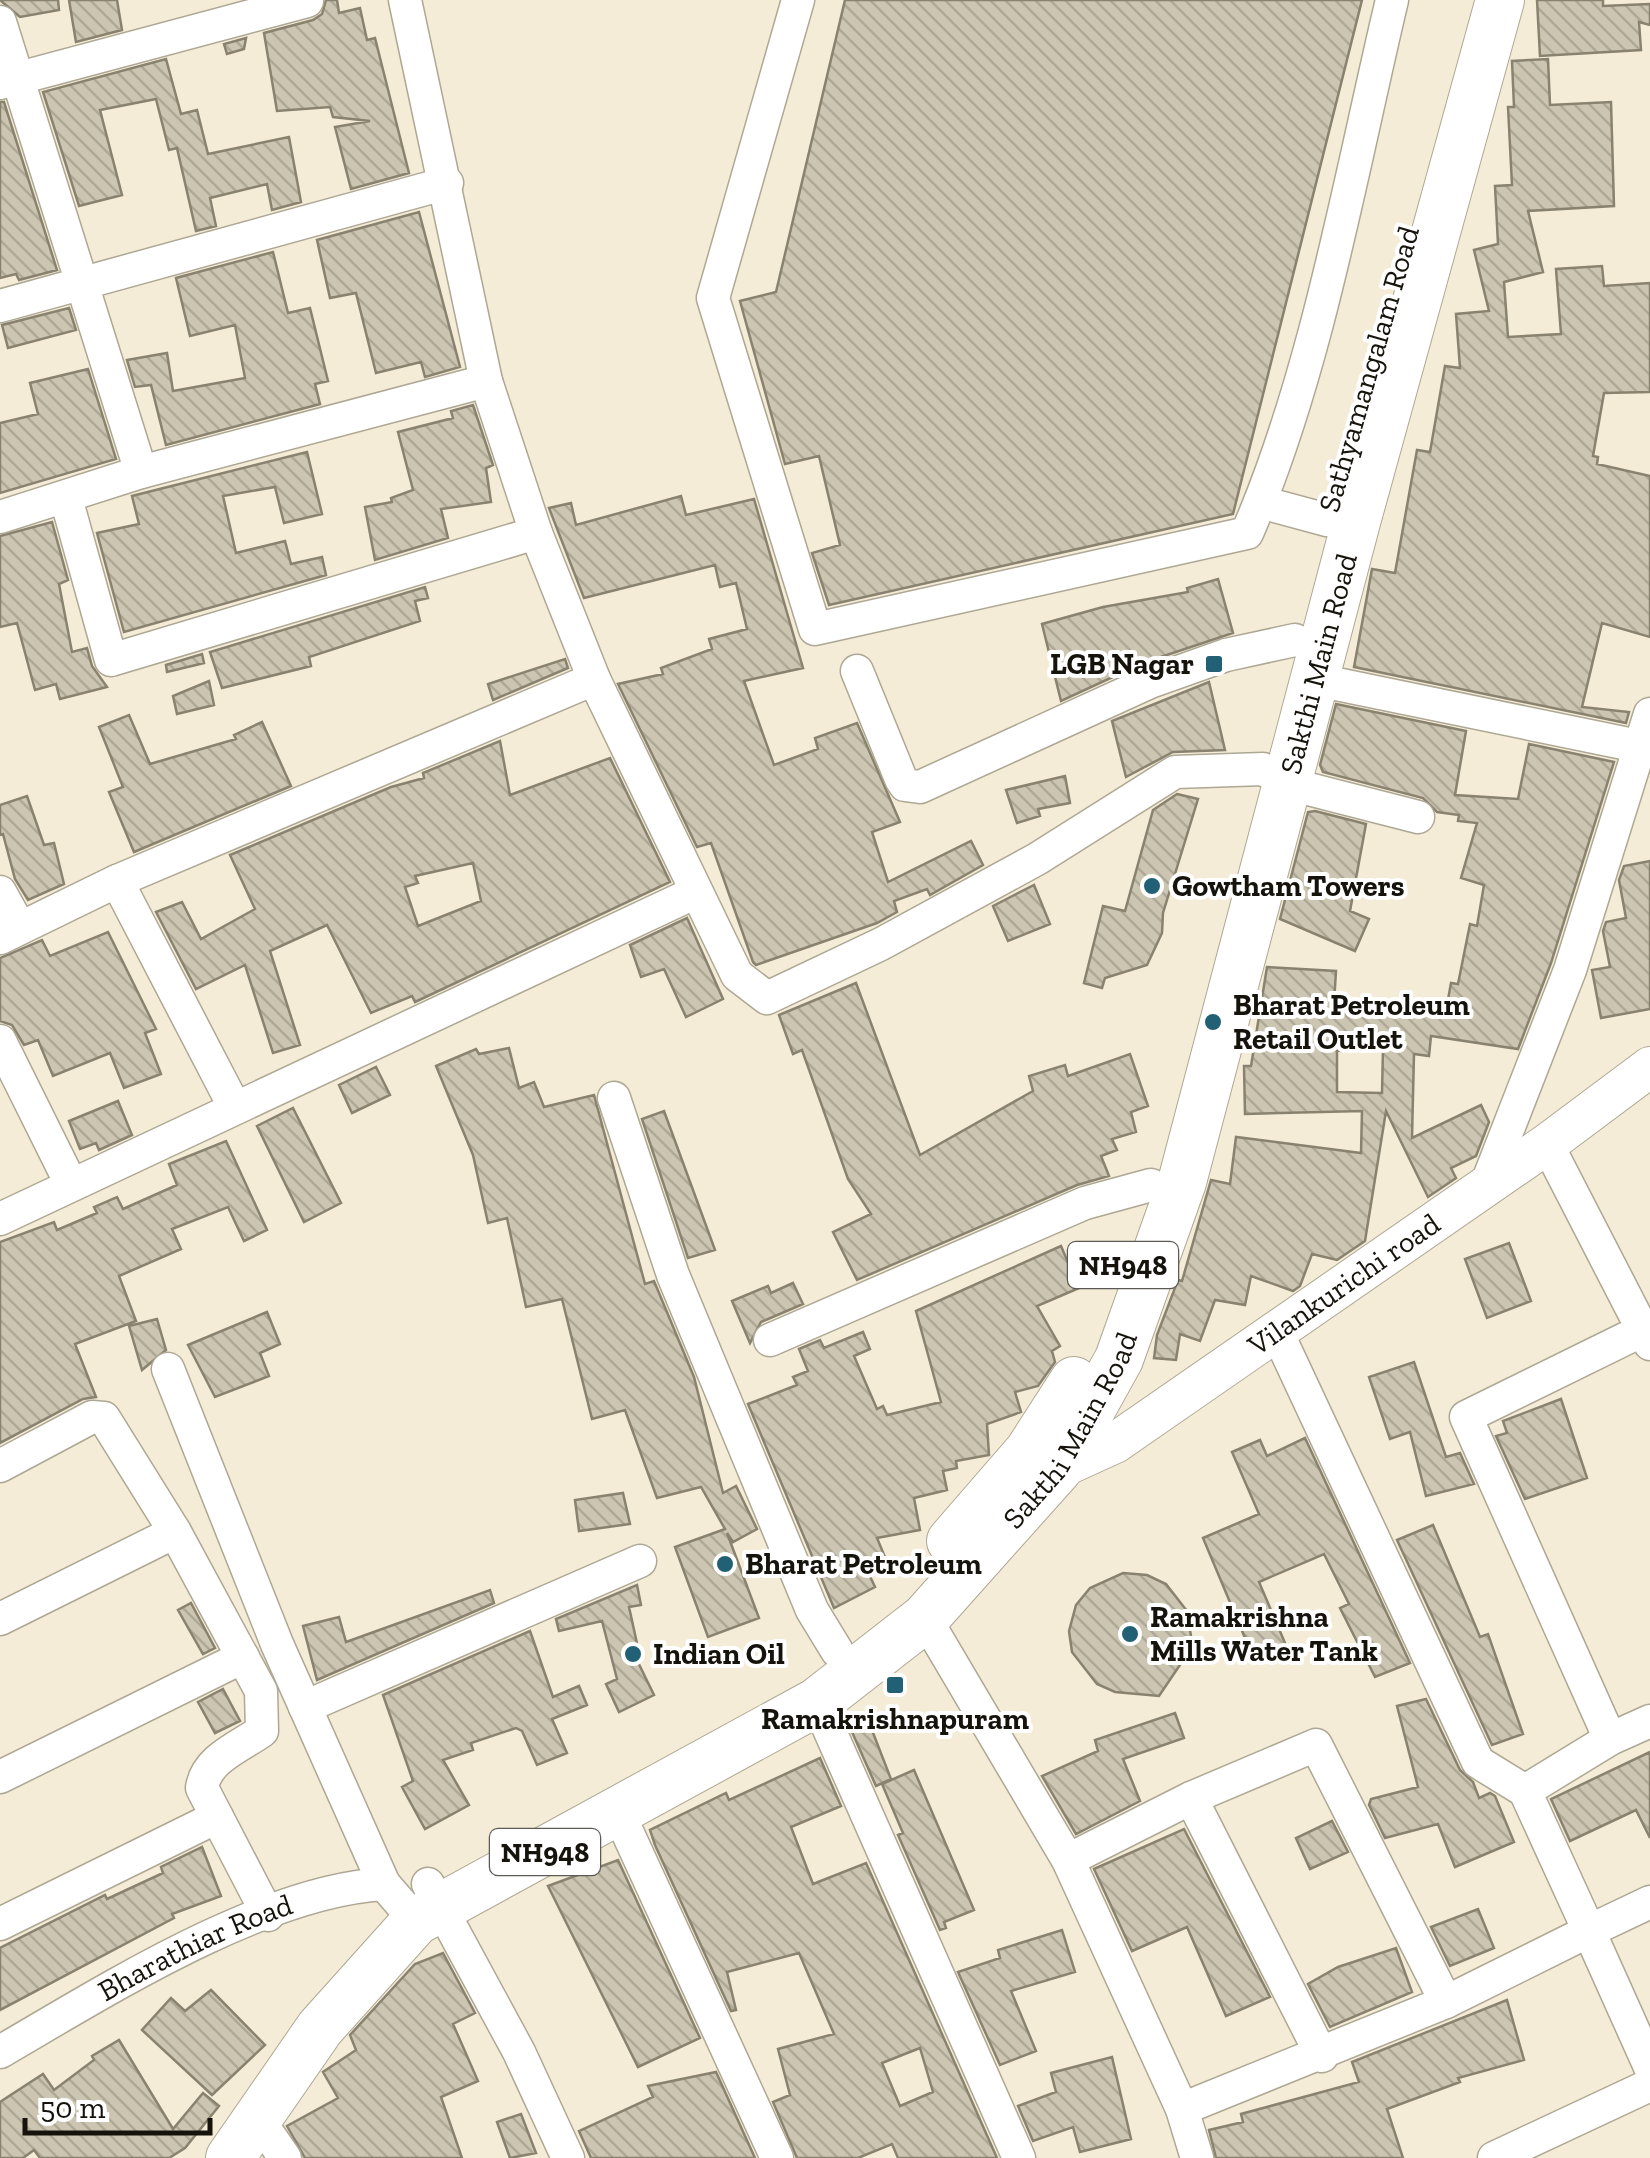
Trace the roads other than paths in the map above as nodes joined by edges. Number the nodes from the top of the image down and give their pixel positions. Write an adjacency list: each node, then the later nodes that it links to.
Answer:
1 (308, 0): 8 (street)
2 (405, 0): 9 (street)
3 (798, 0): 15 (street)
4 (1392, 0): 15 (street)
5 (1471, 0): 17 (highway, Sathyamangalam Road / NH948)
6 (1500, 0): 19 (highway, Sakthi Main Road / NH948)
7 (0, 22): 8 (street)
8 (9, 81): 10 (street)
9 (447, 183): 10 (street); 12 (street)
10 (82, 284): 11 (street); 13 (street)
11 (0, 306)
12 (486, 381): 13 (street); 18 (street)
13 (141, 472): 14 (street)
14 (66, 498): 16 (street); 18 (street)
15 (1260, 502): 17 (street)
16 (0, 517)
17 (1326, 520): 19 (highway, Sathyamangalam Road / NH948)
18 (536, 533): 21 (street)
19 (1306, 660): 20 (street); 23 (street); 24 (highway, Sathyamangalam Road / NH948)
20 (856, 671)
21 (594, 678): 26 (street); 28 (street)
22 (1650, 714): 23 (street)
23 (1638, 746): 37 (street)
24 (1276, 777): 25 (street); 28 (street); 36 (highway, Sathyamangalam Road / NH948); 43 (highway, Sakthi Main Road / NH948)
25 (1418, 817)
26 (117, 881): 29 (street); 33 (street)
27 (0, 892): 29 (street)
28 (694, 894): 33 (street)
29 (10, 933)
30 (0, 1041): 35 (street)
31 (1650, 1068): 34 (main road, Vilankurichi road)
32 (614, 1098): 49 (street)
33 (234, 1106): 35 (street)
34 (1548, 1144): 37 (main road, Vilankurichi road); 40 (street)
35 (71, 1184): 38 (street)
36 (1151, 1185): 41 (street); 43 (highway, Sathyamangalam Road / NH948)
37 (1485, 1188): 39 (main road, Vilankurichi road)
38 (0, 1218)
39 (1277, 1332): 43 (main road, Vilankurichi road); 56 (street)
40 (1647, 1337): 54 (street)
41 (770, 1340)
42 (168, 1369): 52 (street)
43 (1044, 1460): 47 (highway, Sakthi Main Road / NH948); 49 (highway, Sathyamangalam Road / NH948)
44 (0, 1466): 45 (street)
45 (175, 1532): 48 (street); 50 (street)
46 (640, 1560): 52 (street)
47 (925, 1618): 51 (highway, Sakthi Main Road / NH948); 60 (street)
48 (0, 1619)
49 (837, 1651): 61 (highway, Sathyamangalam Road / NH948)
50 (242, 1657): 55 (street); 59 (street)
51 (817, 1702): 58 (highway, Sakthi Main Road / NH948); 78 (street)
52 (305, 1707): 61 (street)
53 (1650, 1721): 54 (street)
54 (1610, 1739): 56 (street)
55 (0, 1778)
56 (1524, 1791): 65 (street)
57 (1192, 1798): 60 (street); 66 (street); 68 (street)
58 (618, 1814): 61 (highway, Sakthi Main Road / NH948); 77 (street)
59 (217, 1817): 63 (street); 64 (street)
60 (1068, 1860): 71 (street)
61 (414, 1899): 63 (street, Bharathiar Road); 72 (highway, Sakthi Main Road / NH948); 73 (highway, Sathyamangalam Road / NH948); 76 (street)
62 (1650, 1902): 65 (street)
63 (268, 1915): 67 (street, Bharathiar Road)
64 (0, 1924)
65 (1590, 1931): 66 (street); 69 (street)
66 (1446, 2002): 68 (street)
67 (0, 2052)
68 (1322, 2056): 71 (street)
69 (1650, 2068)
70 (1650, 2085): 80 (street)
71 (1182, 2109): 79 (street)
72 (256, 2116): 74 (highway, Sakthi Main Road / NH948); 75 (street)
73 (209, 2158)
74 (230, 2158)
75 (285, 2158)
76 (568, 2158)
77 (777, 2158)
78 (1019, 2158)
79 (1197, 2158)
80 (1494, 2158)

